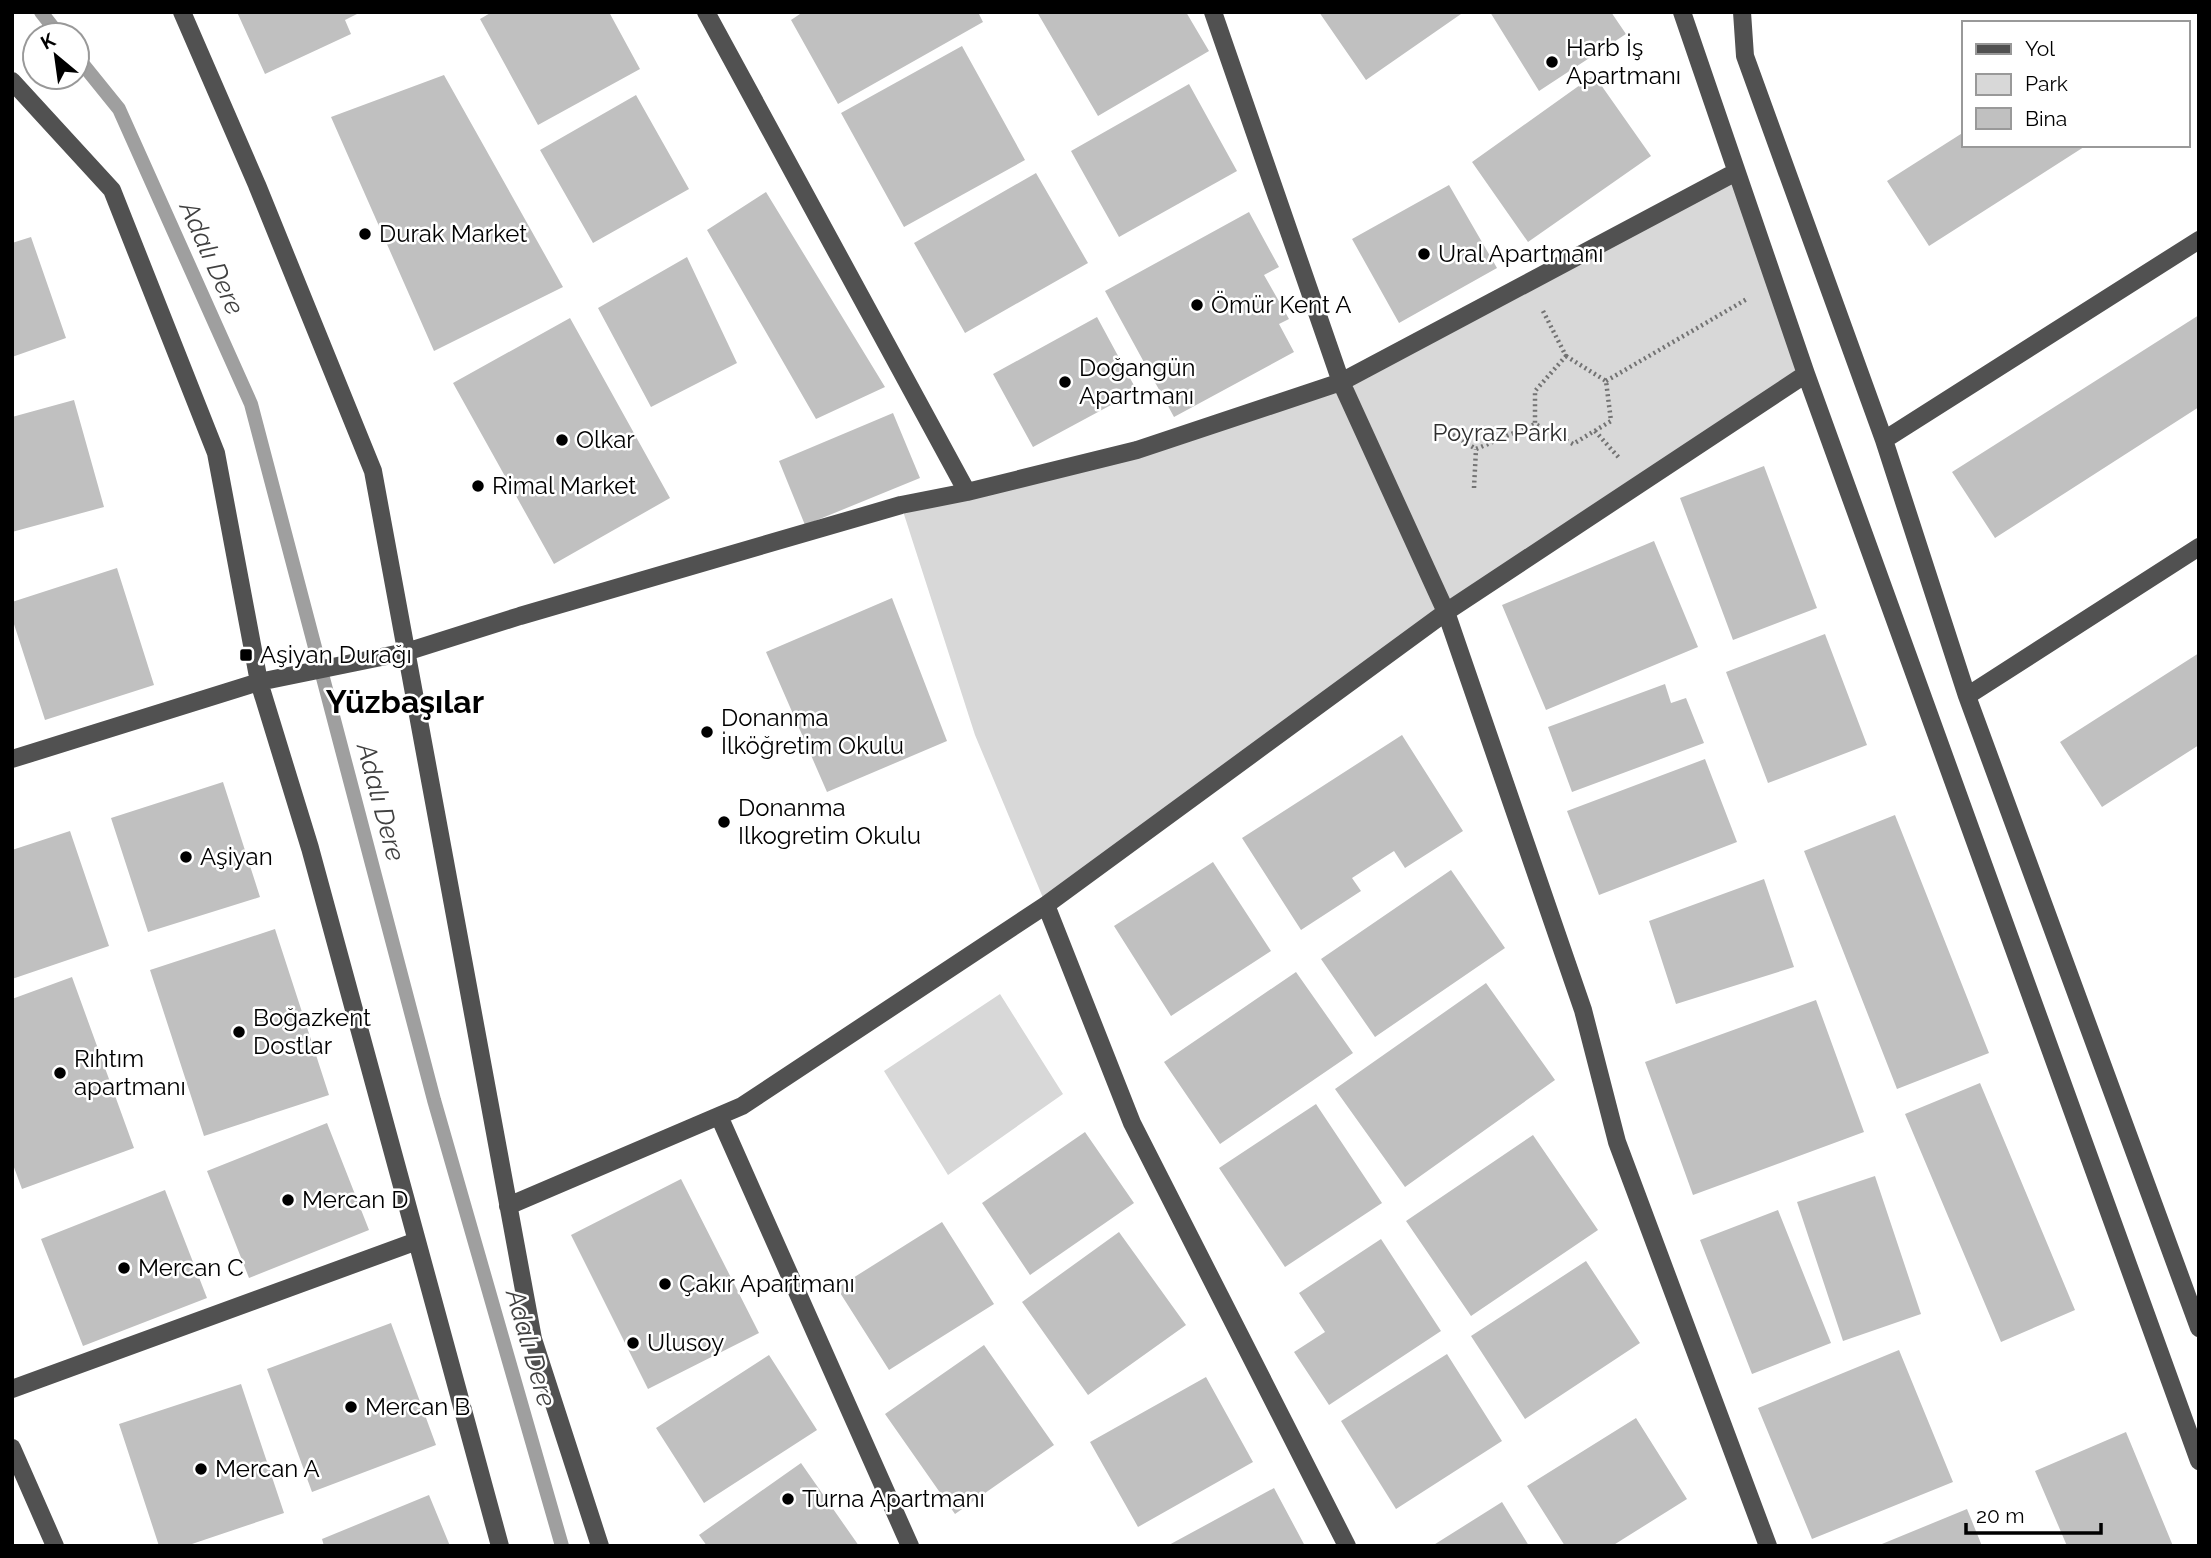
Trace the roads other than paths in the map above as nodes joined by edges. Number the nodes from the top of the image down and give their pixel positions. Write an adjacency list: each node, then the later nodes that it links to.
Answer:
1 (182, 12): 15 (street)
2 (706, 12): 12 (street)
3 (1213, 12): 10 (street)
4 (1682, 12): 7 (street)
5 (1742, 12): 11 (street)
6 (12, 81): 16 (street)
7 (1736, 172): 9 (street); 10 (street)
8 (2199, 240): 11 (street)
9 (1806, 374): 14 (street); 26 (street)
10 (1341, 382): 12 (street); 14 (street)
11 (1884, 440): 17 (street)
12 (967, 492): 15 (street)
13 (2199, 547): 17 (street)
14 (1446, 612): 19 (street); 32 (street)
15 (407, 652): 16 (street); 21 (street)
16 (258, 682): 18 (street); 22 (street)
17 (1967, 696): 23 (street)
18 (12, 759)
19 (1046, 905): 20 (street); 31 (street)
20 (719, 1116): 21 (street); 30 (street)
21 (508, 1206): 29 (street)
22 (417, 1241): 24 (street); 28 (street)
23 (2199, 1328)
24 (12, 1389)
25 (12, 1448): 27 (street)
26 (2199, 1461)
27 (55, 1546)
28 (500, 1546)
29 (600, 1546)
30 (910, 1546)
31 (1347, 1546)
32 (1768, 1546)

